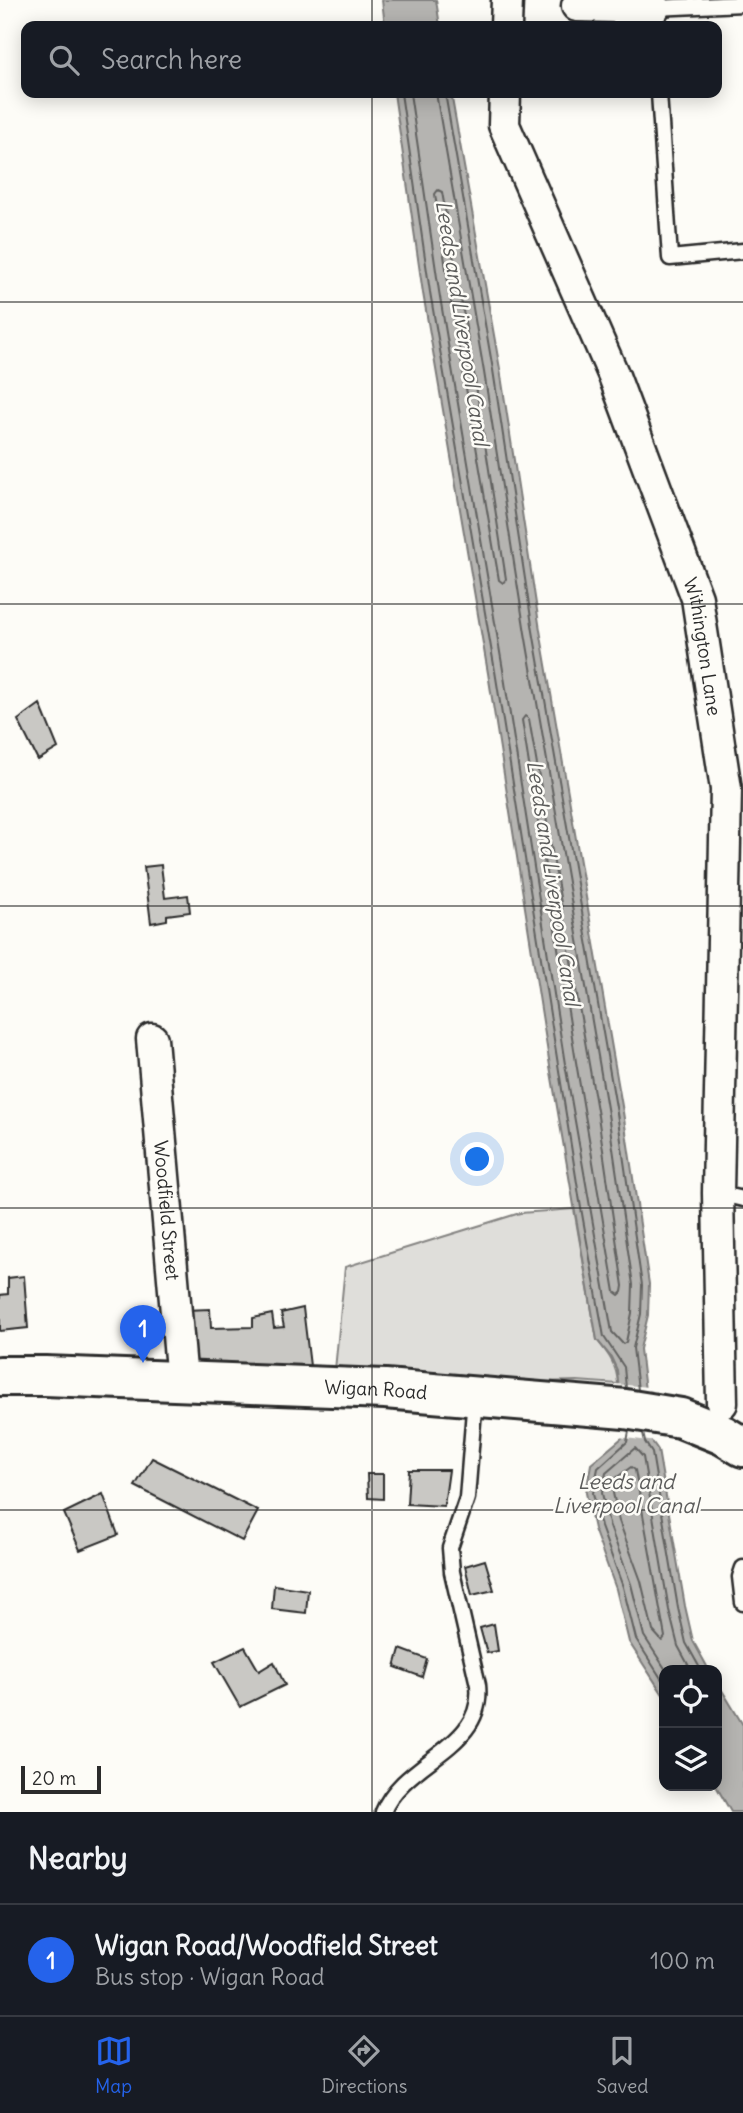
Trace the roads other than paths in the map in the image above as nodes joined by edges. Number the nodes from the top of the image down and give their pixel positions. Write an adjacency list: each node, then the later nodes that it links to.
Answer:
1 (507, 0): 5 (street)
2 (743, 4): 4 (lane)
3 (577, 6): 4 (street)
4 (655, 17)
5 (506, 21)
6 (505, 98): 9 (street, Withington Lane)
7 (659, 98): 8 (lane)
8 (743, 251)
9 (734, 788): 11 (street, Withington Lane)
10 (152, 1039): 13 (street, Woodfield Street)
11 (730, 1196): 15 (street, Withington Lane)
12 (0, 1376): 13 (main road, Wigan Road)
13 (182, 1381): 14 (main road, Wigan Road)
14 (475, 1396): 16 (main road, Wigan Road); 19 (lane)
15 (722, 1404)
16 (743, 1447)
17 (743, 1568): 18 (lane)
18 (743, 1603)
19 (383, 1812)

